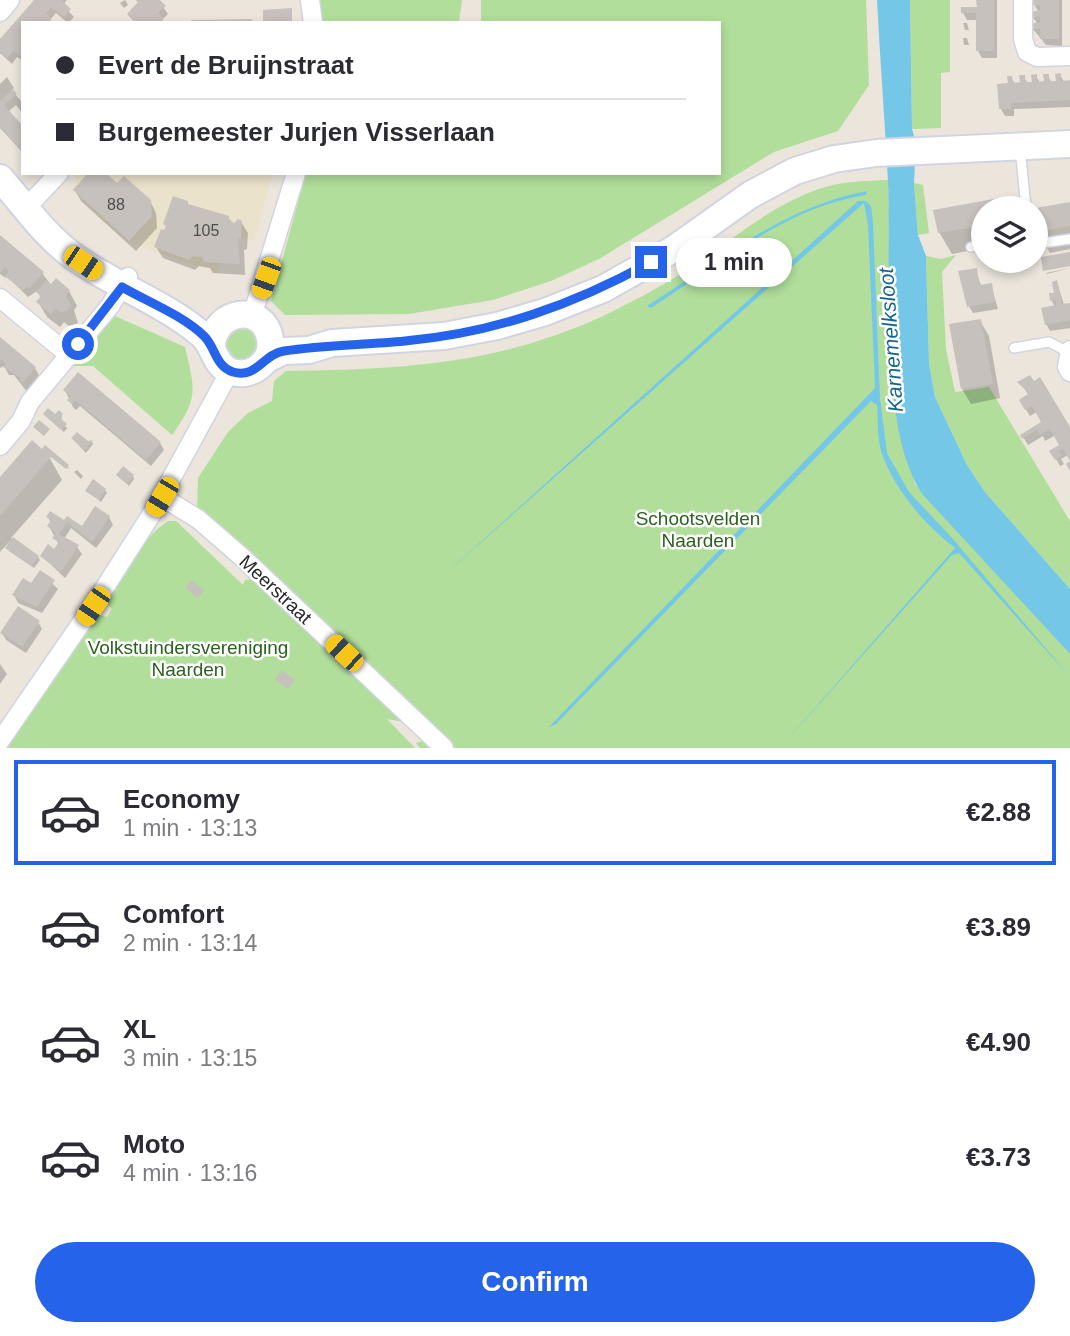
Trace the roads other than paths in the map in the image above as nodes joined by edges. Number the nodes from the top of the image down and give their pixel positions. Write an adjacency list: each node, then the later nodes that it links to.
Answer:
1 (10, 0): 4 (street)
2 (310, 0): 5 (street)
3 (1023, 0): 6 (street)
4 (0, 12)
5 (313, 21)
6 (1070, 56)
7 (1070, 144): 8 (street)
8 (1020, 146): 12 (lane); 19 (street)
9 (57, 175): 13 (street)
10 (295, 175): 18 (street)
11 (0, 178): 13 (street)
12 (1025, 196)
13 (26, 208): 16 (street)
14 (1070, 239): 15 (lane)
15 (1048, 242)
16 (125, 282): 18 (street); 20 (street); 23 (street)
17 (0, 298): 23 (street)
18 (249, 320): 19 (street); 20 (street); 24 (street)
19 (332, 343): 24 (street)
20 (212, 347): 25 (street)
21 (1014, 348): 22 (lane)
22 (1069, 351): 26 (street)
23 (69, 355): 27 (street)
24 (267, 359): 25 (street)
25 (230, 371): 28 (street)
26 (1070, 372)
27 (0, 446)
28 (162, 497): 29 (street); 30 (street, Meerstraat)
29 (0, 741)
30 (444, 748)

